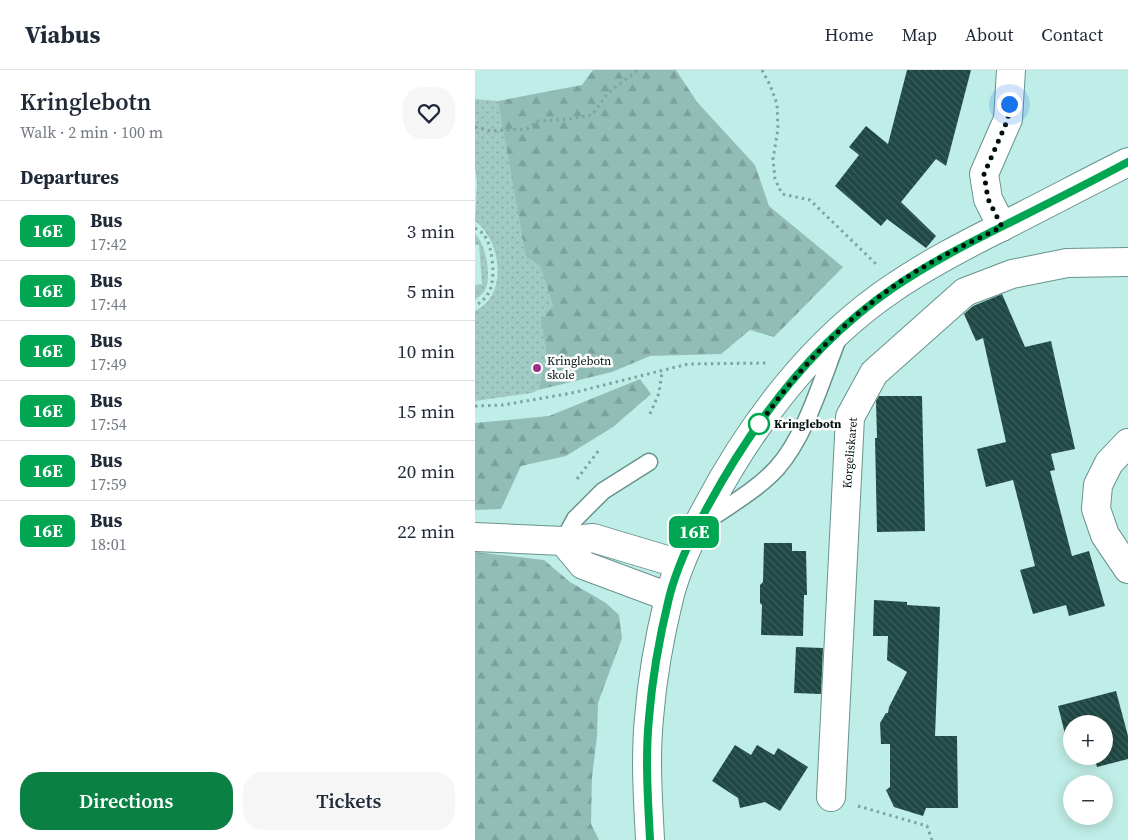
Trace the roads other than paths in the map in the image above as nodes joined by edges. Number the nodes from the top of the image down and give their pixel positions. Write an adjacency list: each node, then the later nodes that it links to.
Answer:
1 (1011, 70): 3 (street)
2 (1128, 162): 3 (street)
3 (1002, 227): 5 (street)
4 (1128, 262): 14 (street, Korgeliskaret)
5 (842, 328): 8 (street); 8 (lane)
6 (1128, 443): 12 (street)
7 (649, 462): 10 (lane)
8 (696, 528): 11 (street)
9 (475, 537): 10 (street)
10 (563, 541): 11 (street); 13 (street)
11 (681, 564): 13 (street)
12 (1128, 569)
13 (669, 597): 15 (street)
14 (831, 797)
15 (650, 840)

